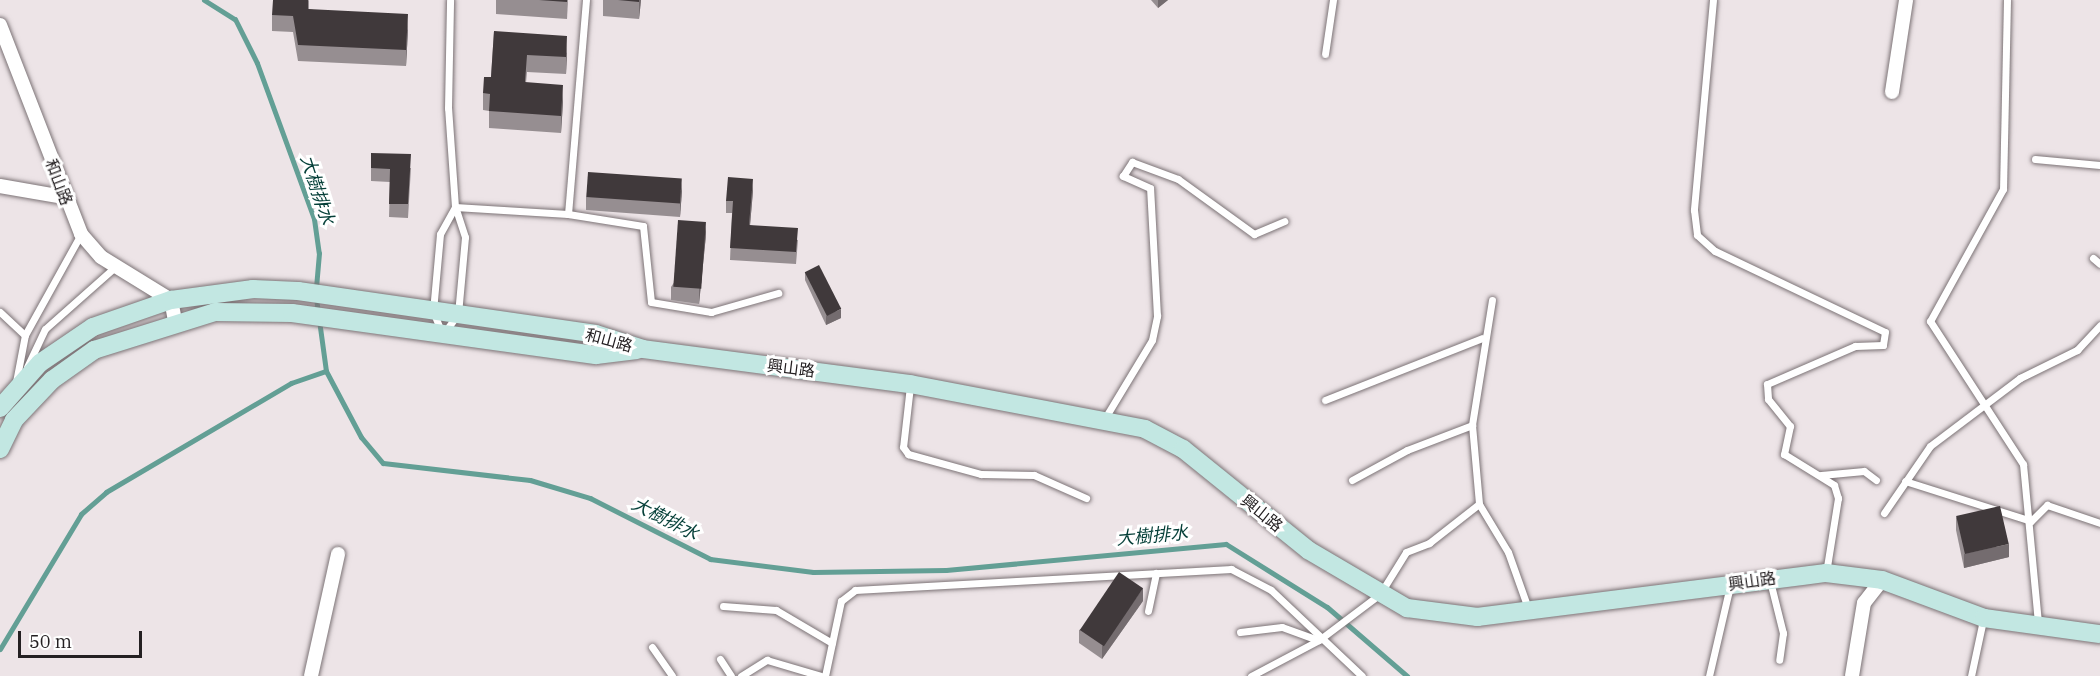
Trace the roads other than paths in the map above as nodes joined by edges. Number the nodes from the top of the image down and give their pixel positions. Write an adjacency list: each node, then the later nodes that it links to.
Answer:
1 (450, 0): 14 (lane)
2 (586, 0): 15 (lane)
3 (1333, 0): 8 (lane)
4 (1713, 0): 43 (lane)
5 (1906, 0): 9 (street)
6 (2007, 0): 36 (lane)
7 (0, 25): 13 (street, 和山路)
8 (1324, 54)
9 (1892, 92)
10 (2035, 159): 11 (lane)
11 (2100, 165)
12 (0, 186): 13 (street)
13 (64, 197): 17 (street, 和山路)
14 (455, 207): 15 (lane); 24 (lane); 26 (lane)
15 (568, 214): 21 (lane)
16 (1284, 221): 40 (lane)
17 (81, 234): 20 (street, 和山路); 29 (lane)
18 (2093, 258): 19 (lane)
19 (2100, 264)
20 (117, 265): 22 (street, 和山路); 34 (lane)
21 (778, 293)
22 (171, 300): 24 (main road, 和山路); 27 (street); 34 (main road)
23 (1492, 300): 31 (lane)
24 (433, 311): 26 (main road, 和山路); 30 (lane)
25 (0, 312): 29 (lane)
26 (458, 314): 30 (lane); 32 (main road, 和山路)
27 (175, 321): 30 (main road, 和山路); 37 (main road)
28 (2100, 325): 36 (lane)
29 (25, 335): 34 (lane)
30 (443, 335): 32 (main road, 和山路)
31 (1482, 338): 35 (lane); 41 (lane)
32 (643, 349): 33 (main road, 興山路)
33 (910, 384): 40 (main road, 興山路); 47 (lane)
34 (14, 394): 37 (lane); 38 (main road)
35 (1325, 400)
36 (1984, 406): 46 (lane); 50 (lane)
37 (28, 407): 39 (main road)
38 (0, 408)
39 (7, 417): 42 (main road)
40 (1105, 418): 58 (main road, 興山路)
41 (1472, 425): 44 (lane); 48 (lane)
42 (0, 449)
43 (1821, 475): 45 (lane); 54 (lane)
44 (1352, 480)
45 (1876, 480)
46 (1905, 481): 49 (lane); 50 (lane)
47 (1086, 498)
48 (1479, 504): 58 (lane); 61 (lane)
49 (1884, 513)
50 (2031, 521): 51 (lane); 63 (lane)
51 (2100, 523)
52 (338, 554): 72 (street)
53 (1156, 573): 60 (lane); 66 (lane); 67 (lane)
54 (1826, 573): 55 (main road, 興山路); 56 (main road, 興山路)
55 (1770, 578): 57 (main road, 興山路); 70 (lane)
56 (1882, 580): 62 (main road, 興山路); 80 (street)
57 (1730, 584): 61 (main road, 興山路); 79 (lane)
58 (1380, 594): 61 (main road, 興山路); 66 (lane)
59 (723, 606): 67 (lane)
60 (1148, 611)
61 (1529, 611)
62 (1984, 618): 63 (main road, 興山路); 81 (lane)
63 (2038, 626): 65 (main road, 興山路)
64 (1240, 632): 66 (lane)
65 (2100, 634)
66 (1319, 640): 77 (lane); 78 (lane)
67 (832, 643): 76 (lane)
68 (651, 647): 73 (lane)
69 (720, 659): 74 (lane)
70 (1779, 660)
71 (809, 674): 75 (lane); 76 (lane)
72 (311, 676)
73 (672, 676)
74 (731, 676)
75 (741, 676)
76 (823, 676)
77 (1251, 676)
78 (1362, 676)
79 (1710, 676)
80 (1852, 676)
81 (1971, 676)

